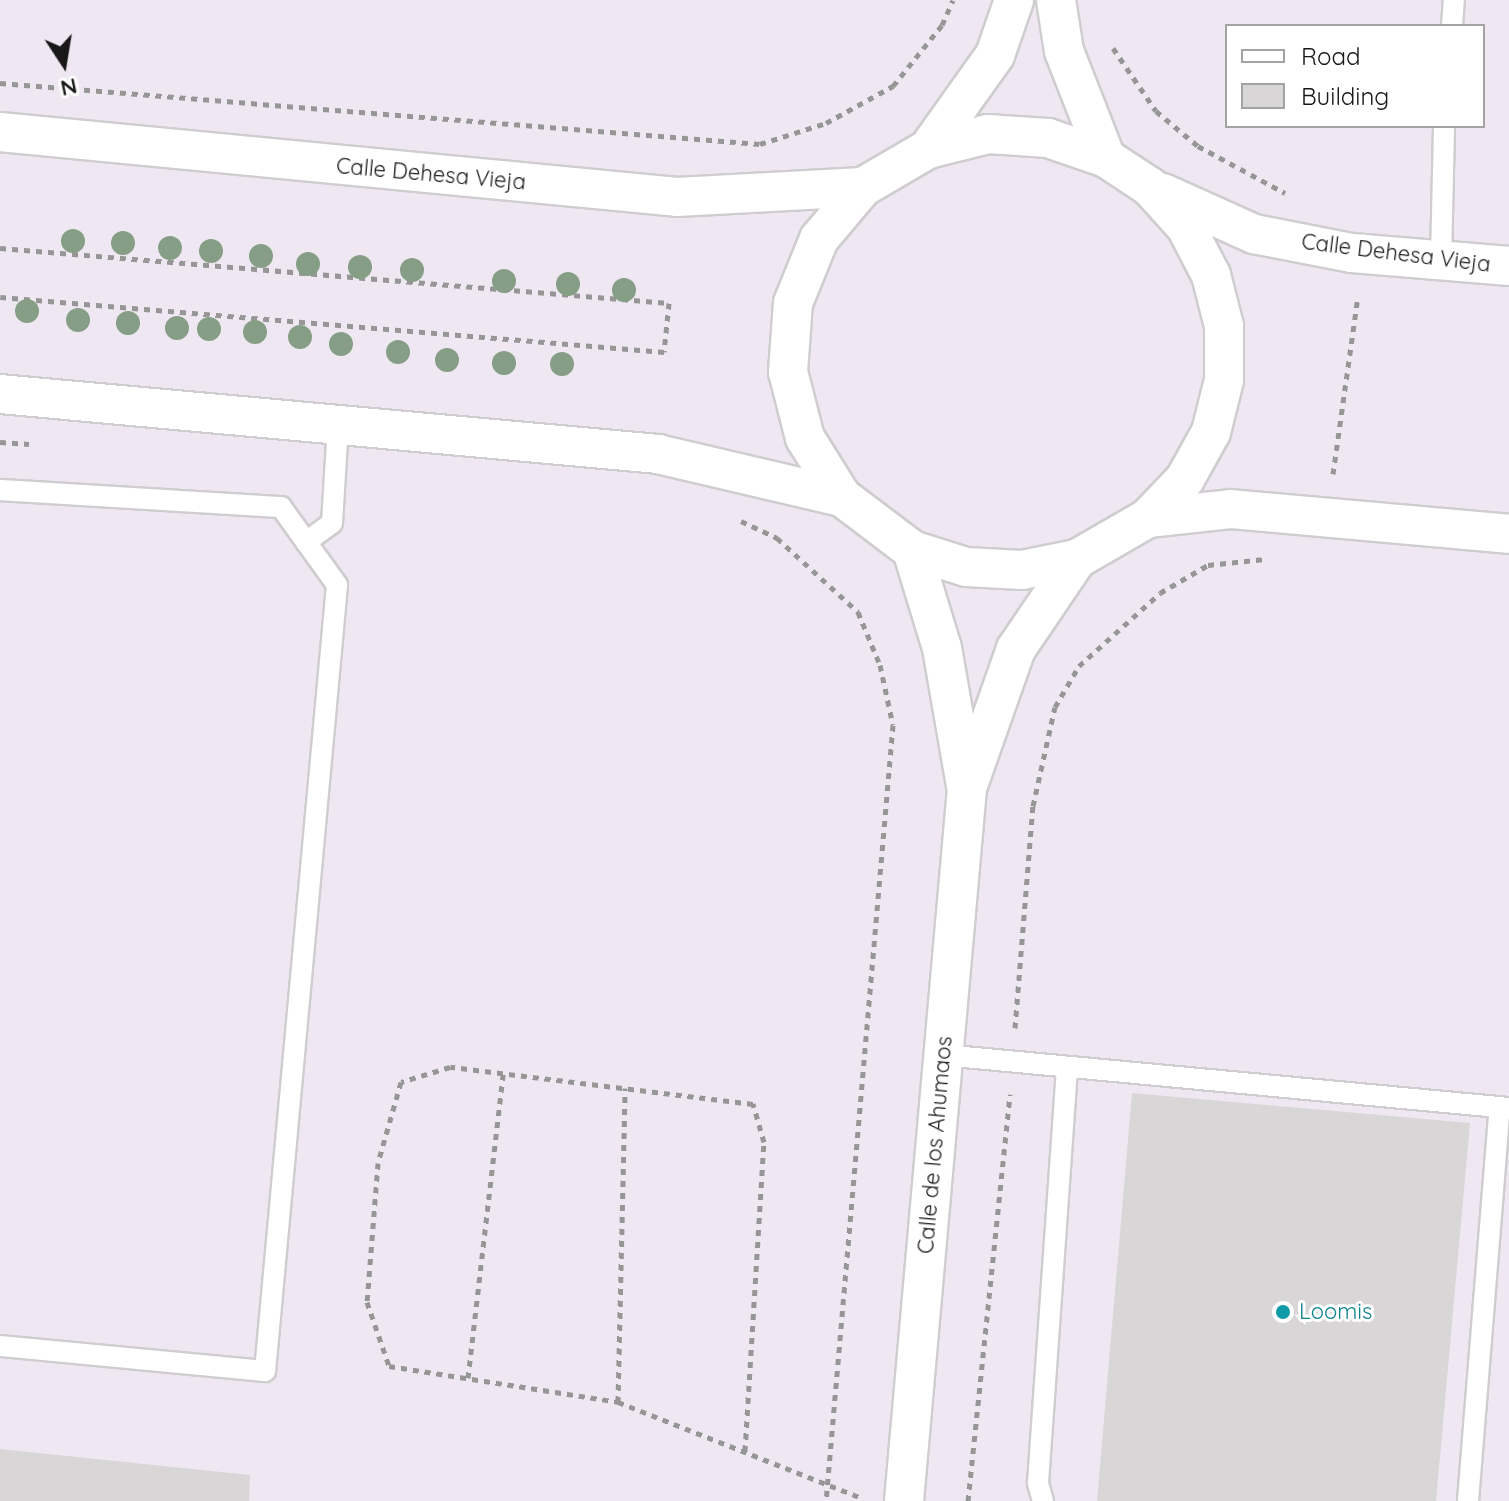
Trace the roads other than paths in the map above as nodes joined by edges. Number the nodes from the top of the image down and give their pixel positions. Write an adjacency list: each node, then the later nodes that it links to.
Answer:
1 (1014, 0): 7 (street)
2 (1056, 0): 8 (street)
3 (1454, 0): 4 (lane)
4 (1452, 24)
5 (1444, 128): 11 (lane)
6 (0, 132): 9 (street, Calle Dehesa Vieja)
7 (928, 149): 8 (street); 9 (street)
8 (1106, 158): 10 (street)
9 (863, 187): 16 (street)
10 (1150, 187): 11 (street, Calle Dehesa Vieja); 17 (street)
11 (1441, 260): 12 (street, Calle Dehesa Vieja)
12 (1509, 266)
13 (0, 394): 14 (street)
14 (338, 425): 16 (street); 19 (lane)
15 (0, 490): 19 (lane)
16 (842, 497): 20 (street)
17 (1148, 518): 18 (street); 21 (street)
18 (1509, 534)
19 (306, 542): 26 (lane)
20 (912, 550): 21 (street); 22 (street, Calle de los Ahumaos)
21 (1077, 559): 22 (street, Calle de los Ahumaos)
22 (967, 788): 23 (street, Calle de los Ahumaos)
23 (943, 1055): 24 (lane); 27 (street, Calle de los Ahumaos)
24 (1067, 1071): 25 (lane); 28 (lane)
25 (1504, 1107): 29 (lane)
26 (1, 1346)
27 (904, 1501)
28 (1043, 1501)
29 (1468, 1501)

